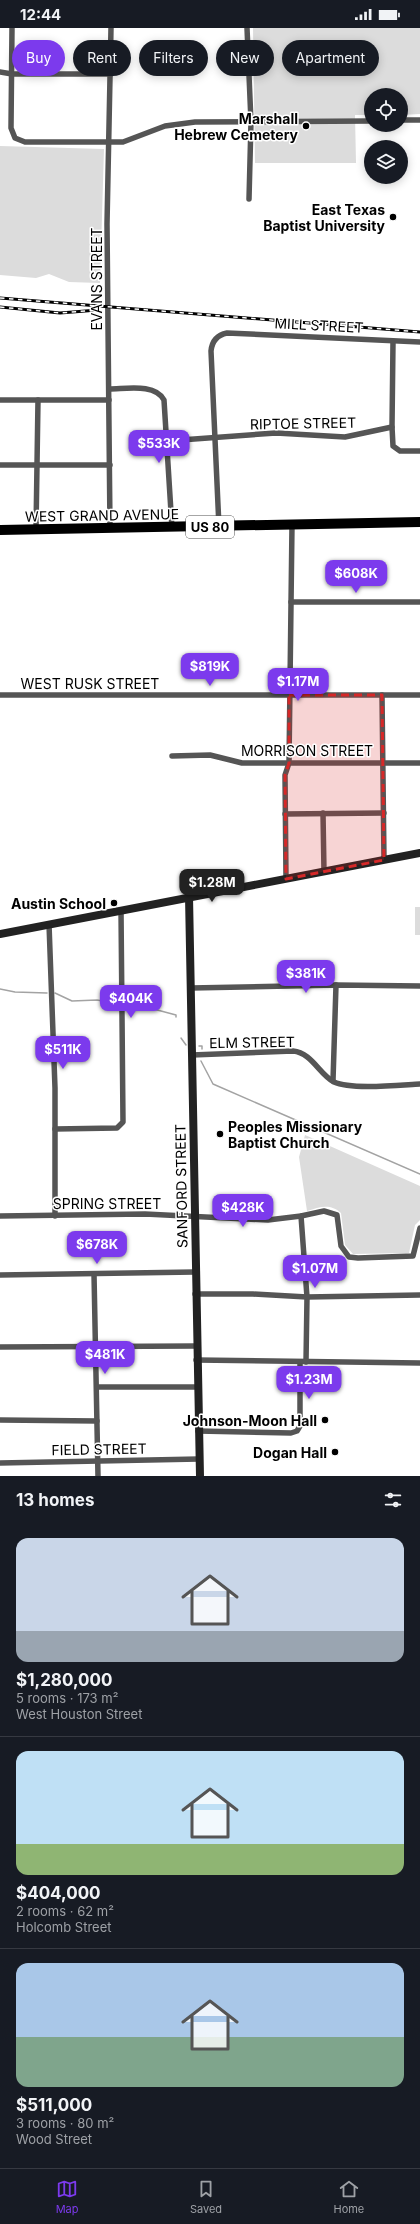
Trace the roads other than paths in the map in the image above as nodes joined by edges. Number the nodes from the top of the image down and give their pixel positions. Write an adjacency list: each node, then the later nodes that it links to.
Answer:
1 (12, 28): 4 (street)
2 (111, 28): 5 (street, EVANS STREET)
3 (247, 28): 12 (street)
4 (12, 40)
5 (111, 40)
6 (0, 72): 7 (street)
7 (12, 74): 13 (street)
8 (111, 76): 13 (street, EVANS STREET)
9 (408, 120): 10 (street)
10 (420, 120)
11 (364, 121): 12 (street)
12 (251, 122): 13 (street); 14 (street)
13 (110, 143): 17 (street, EVANS STREET)
14 (249, 199)
15 (393, 342): 16 (street, MILL STREET); 21 (street); 22 (street, MILL STREET)
16 (420, 342)
17 (109, 389): 20 (street, EVANS STREET); 23 (street)
18 (0, 400): 19 (street)
19 (38, 400): 20 (street); 26 (street)
20 (109, 400): 27 (street, EVANS STREET)
21 (392, 427): 22 (street, RIPTOE STREET); 24 (street)
22 (215, 439): 23 (street, RIPTOE STREET); 30 (street)
23 (167, 441): 31 (street)
24 (420, 451)
25 (0, 465): 26 (street)
26 (38, 465): 27 (street); 34 (street)
27 (110, 465): 32 (street, EVANS STREET)
28 (420, 522): 29 (highway, WEST GRAND AVENUE / US 80)
29 (292, 525): 30 (highway, WEST GRAND AVENUE / US 80); 35 (street)
30 (219, 527): 31 (highway, WEST GRAND AVENUE / US 80)
31 (172, 528): 32 (highway, WEST GRAND AVENUE / US 80)
32 (110, 529): 34 (highway, WEST GRAND AVENUE / US 80)
33 (0, 530): 34 (highway, WEST GRAND AVENUE / US 80)
34 (36, 530)
35 (292, 602): 36 (street); 37 (street)
36 (420, 602)
37 (289, 695): 38 (street, WEST RUSK STREET); 40 (street, WEST RUSK STREET); 42 (street)
38 (382, 695): 39 (street, WEST RUSK STREET); 43 (street)
39 (420, 695)
40 (0, 696)
41 (172, 756): 42 (street, MORRISON STREET)
42 (289, 763): 43 (street, MORRISON STREET); 47 (street)
43 (384, 763): 44 (street, MORRISON STREET); 45 (street)
44 (420, 763)
45 (384, 812): 46 (street); 49 (street)
46 (323, 813): 47 (street); 50 (street)
47 (285, 814): 51 (street)
48 (420, 853): 49 (street)
49 (384, 860): 50 (street)
50 (324, 872): 51 (street)
51 (286, 878): 52 (street)
52 (189, 896): 53 (street); 58 (street, SANFORD STREET)
53 (121, 910): 54 (street); 62 (street)
54 (49, 924): 55 (street); 62 (street)
55 (0, 934)
56 (336, 985): 57 (street); 58 (street); 60 (street)
57 (420, 986)
58 (191, 988): 59 (street, SANFORD STREET)
59 (192, 1055): 60 (street, ELM STREET); 66 (street, SANFORD STREET)
60 (333, 1081): 61 (street, ELM STREET)
61 (420, 1084)
62 (55, 1129): 64 (street)
63 (0, 1216): 64 (street, SPRING STREET)
64 (55, 1216): 66 (street, SPRING STREET)
65 (301, 1216): 66 (street, SPRING STREET); 67 (street, SPRING STREET); 73 (street)
66 (194, 1217): 68 (street, SANFORD STREET)
67 (420, 1228)
68 (195, 1272): 69 (street); 71 (street, SANFORD STREET)
69 (94, 1274): 70 (street); 76 (street)
70 (0, 1275)
71 (195, 1294): 73 (street); 74 (street, SANFORD STREET)
72 (420, 1295): 73 (street)
73 (307, 1297): 78 (street)
74 (196, 1346): 76 (street); 77 (street, SANFORD STREET)
75 (0, 1347): 76 (street)
76 (95, 1347): 80 (street)
77 (196, 1360): 78 (street); 81 (street, SANFORD STREET)
78 (303, 1362): 79 (street); 84 (street)
79 (420, 1363)
80 (97, 1387): 81 (street); 83 (street)
81 (196, 1387): 84 (street, SANFORD STREET)
82 (0, 1420): 83 (street)
83 (97, 1421): 86 (street)
84 (198, 1431): 85 (street, SANFORD STREET)
85 (199, 1459): 86 (street, FIELD STREET); 89 (street, SANFORD STREET)
86 (98, 1460): 87 (street, FIELD STREET); 88 (street)
87 (0, 1463)
88 (98, 1476)
89 (200, 1476)

